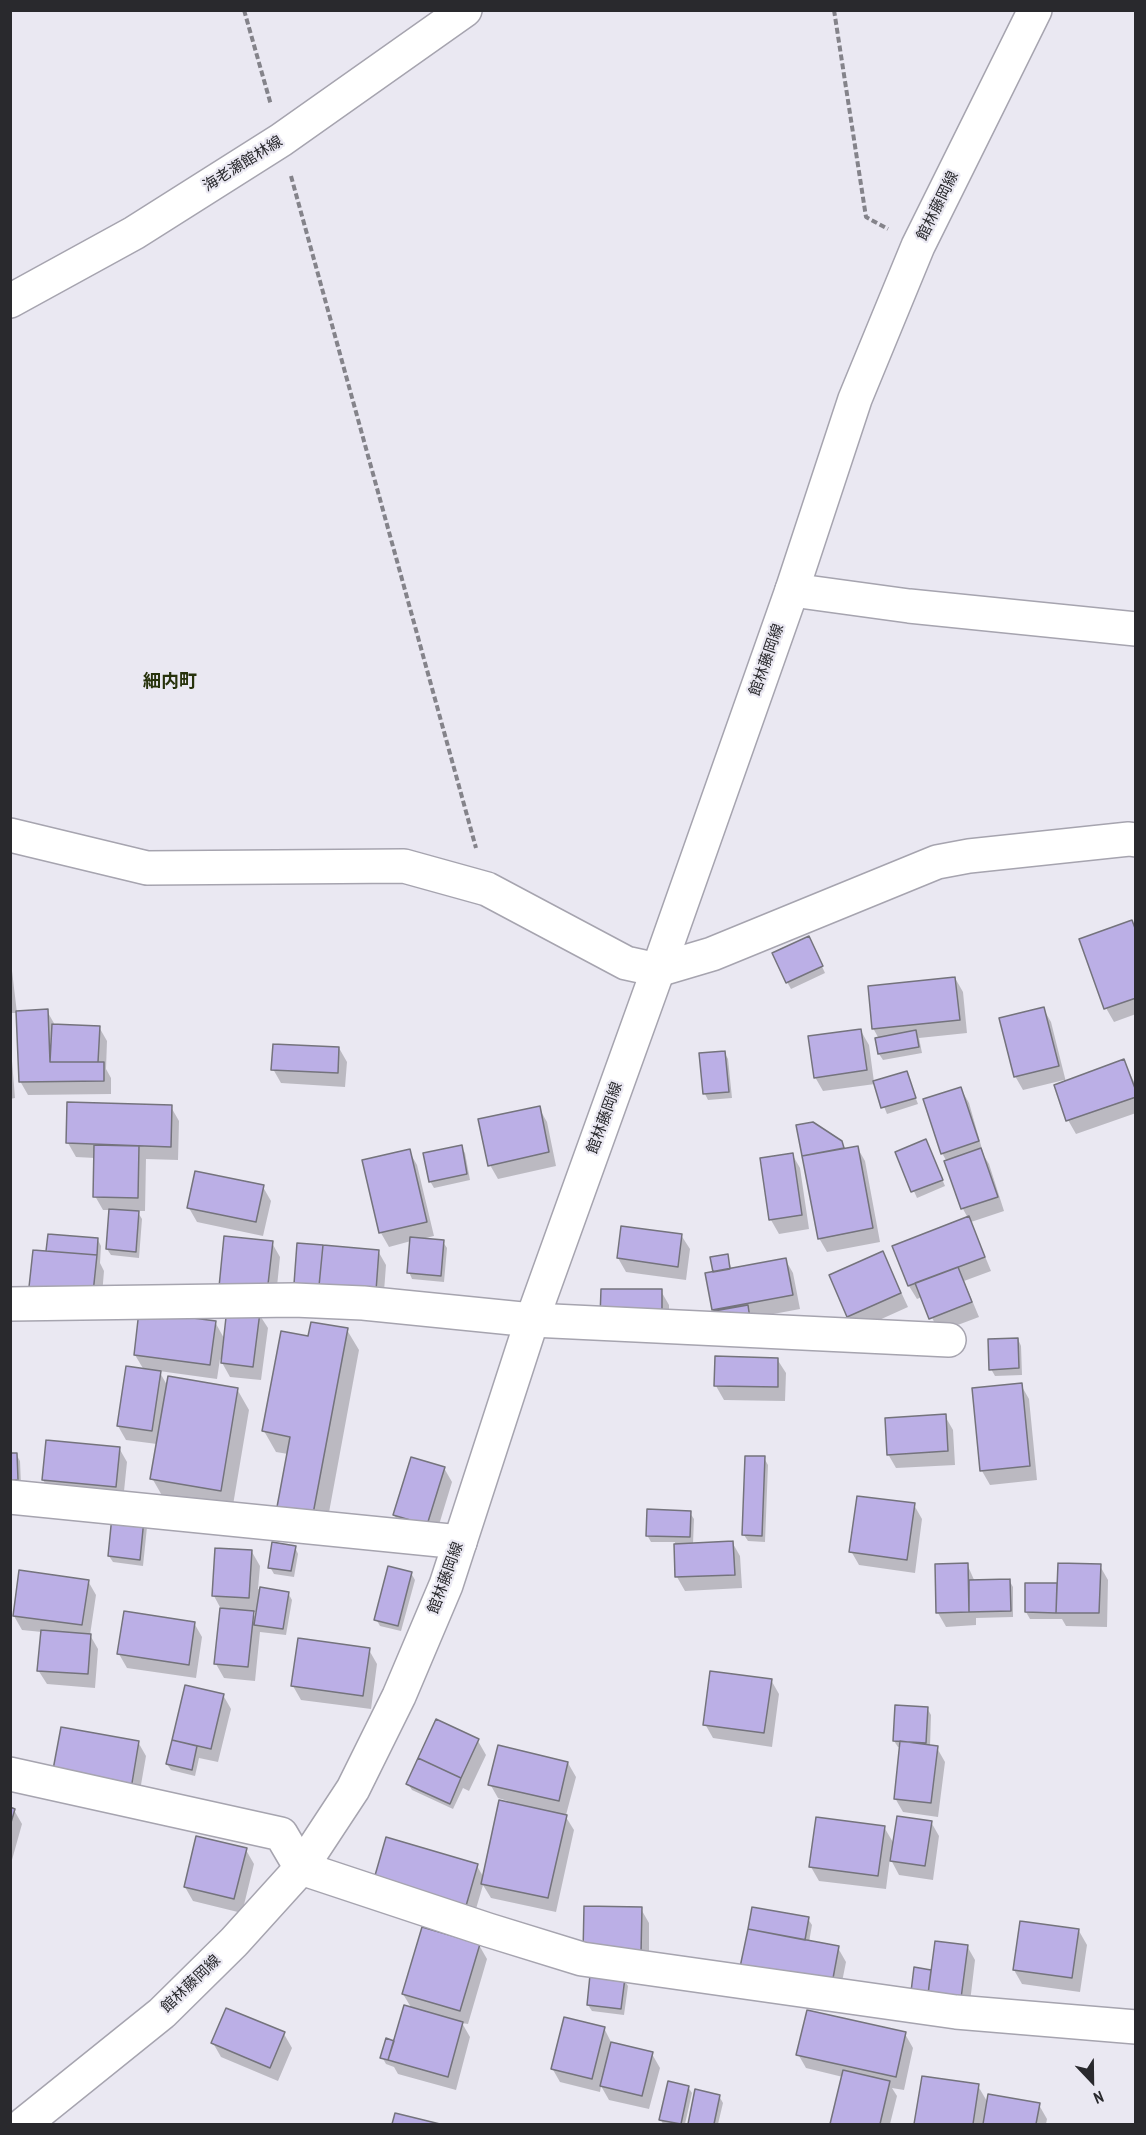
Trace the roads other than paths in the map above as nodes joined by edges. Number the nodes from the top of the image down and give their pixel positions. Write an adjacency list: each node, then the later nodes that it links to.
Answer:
1 (465, 10): 3 (street, 海老瀬館林線)
2 (1035, 10): 4 (street, 館林藤岡線)
3 (10, 301)
4 (792, 590): 5 (street); 8 (street, 館林藤岡線)
5 (1136, 629)
6 (10, 835): 8 (street)
7 (1136, 840): 8 (street)
8 (658, 970): 10 (street, 館林藤岡線)
9 (10, 1304): 10 (street)
10 (532, 1320): 11 (street); 13 (street, 館林藤岡線)
11 (949, 1340)
12 (10, 1497): 13 (street)
13 (460, 1542): 15 (street, 館林藤岡線)
14 (10, 1774): 15 (street)
15 (301, 1868): 16 (street); 17 (street, 館林藤岡線)
16 (1136, 2027)
17 (24, 2124)

